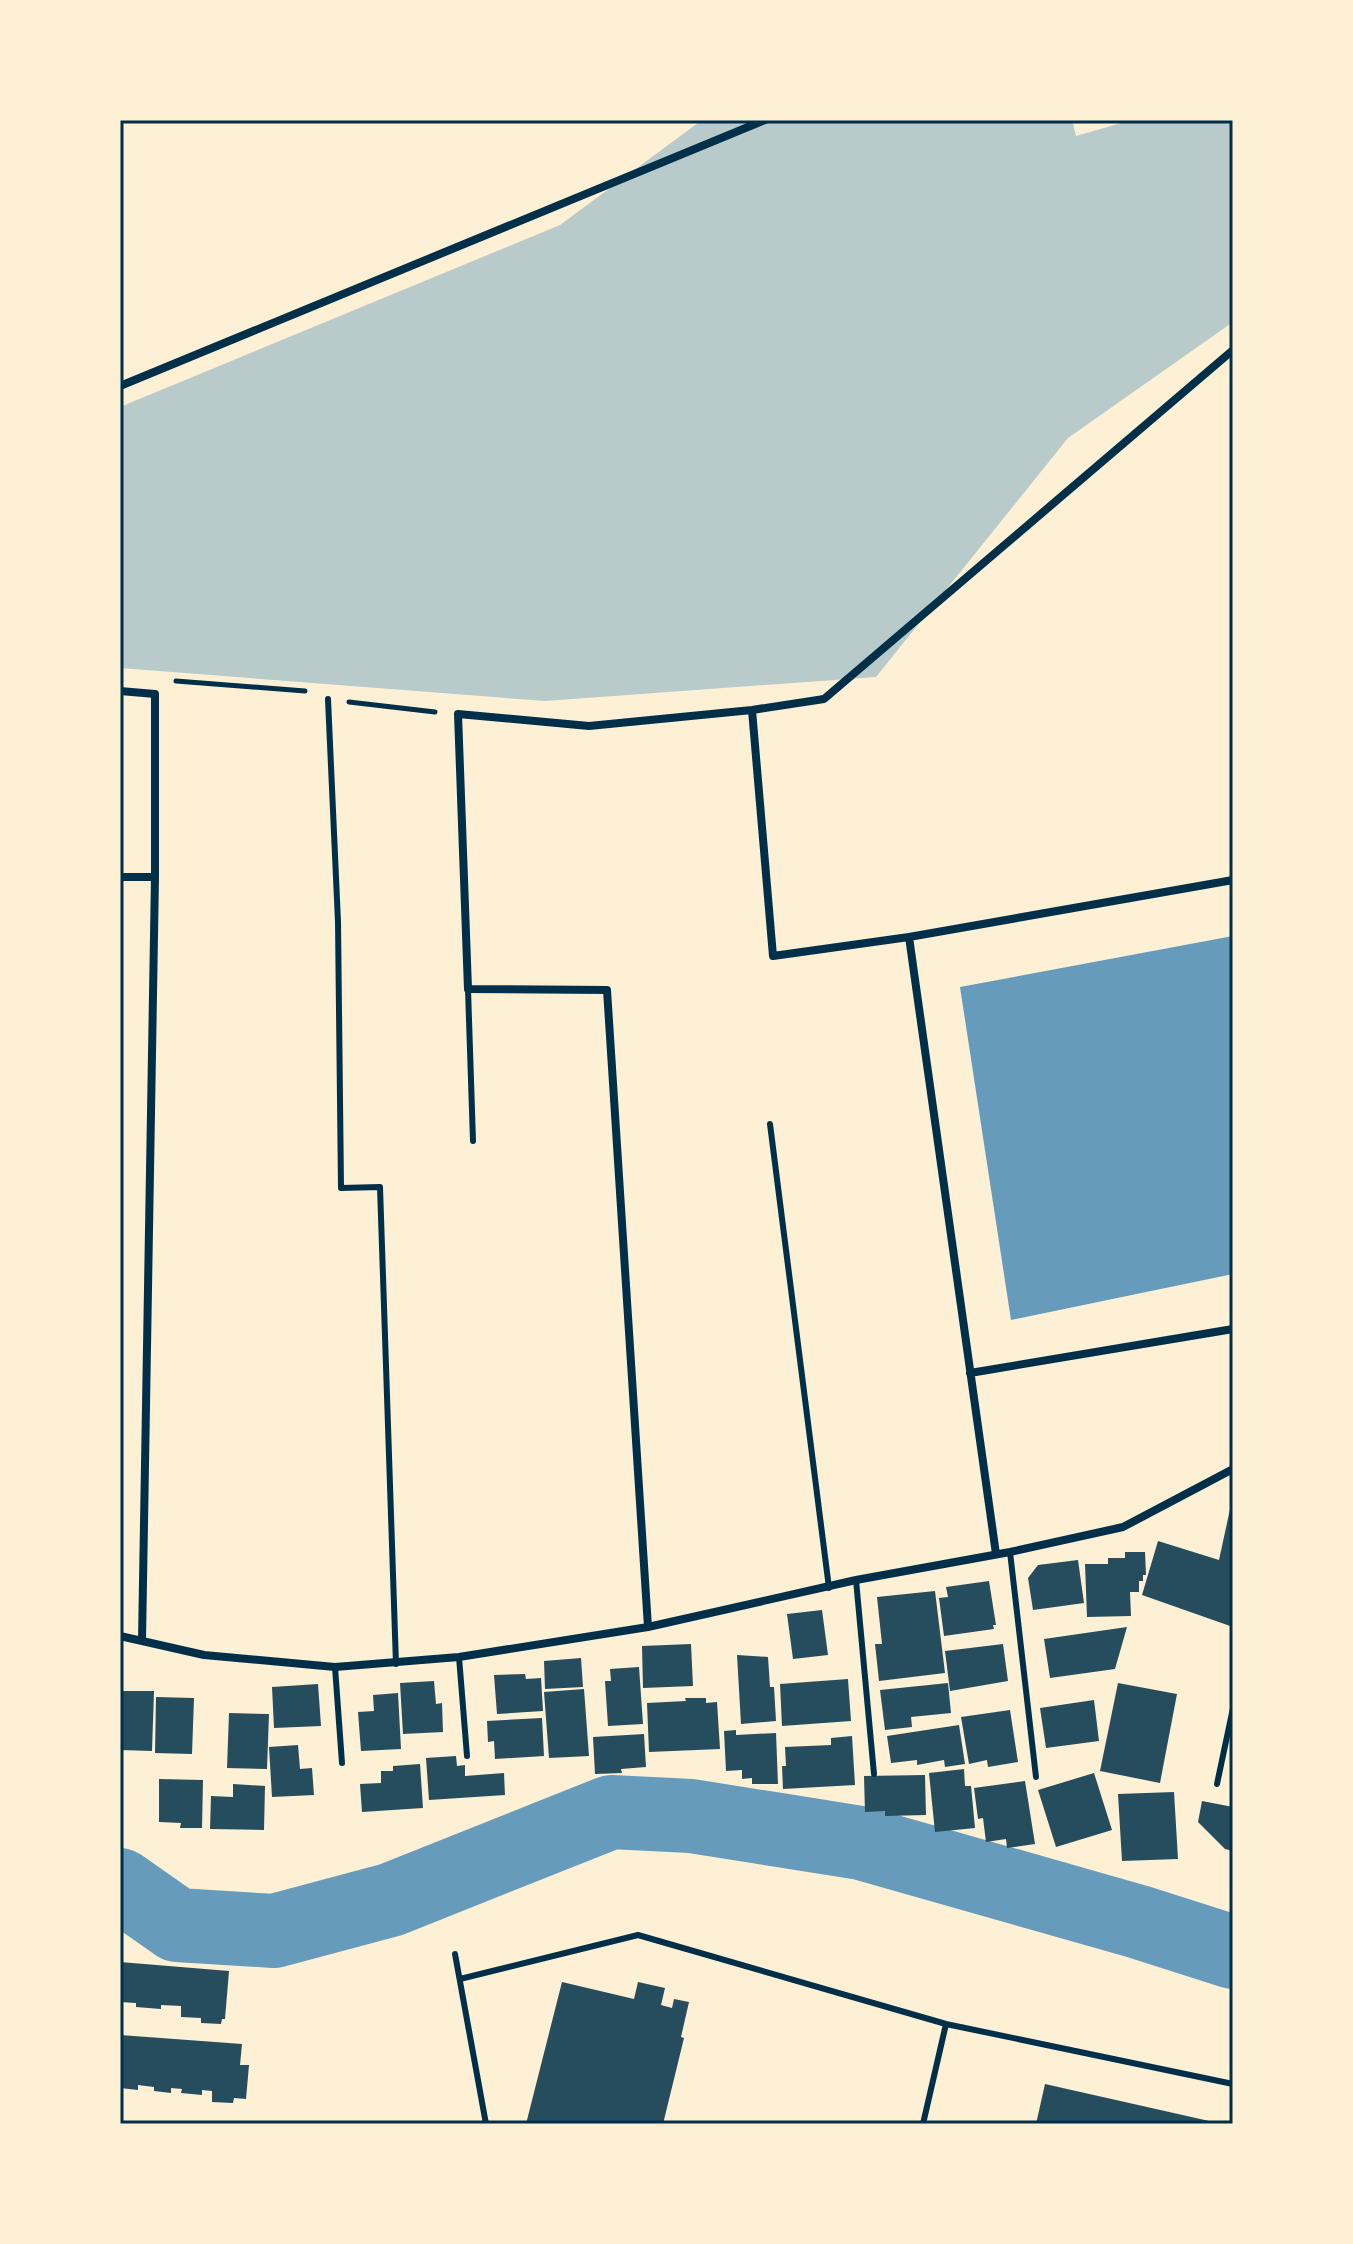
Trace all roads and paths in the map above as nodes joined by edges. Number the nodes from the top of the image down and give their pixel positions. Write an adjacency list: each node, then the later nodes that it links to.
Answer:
1 (765, 120): 3 (street)
2 (1233, 350): 6 (street)
3 (120, 386)
4 (120, 691): 8 (street)
5 (328, 699): 25 (lane)
6 (752, 710): 10 (street); 11 (street)
7 (120, 877): 8 (street)
8 (155, 877): 23 (street)
9 (1233, 880): 10 (street)
10 (909, 937): 15 (street)
11 (468, 989): 13 (lane); 21 (street)
12 (770, 1124): 20 (lane)
13 (473, 1141)
14 (1233, 1329): 15 (street)
15 (970, 1373): 18 (street)
16 (1233, 1469): 17 (street)
17 (1010, 1552): 18 (street); 31 (lane)
18 (996, 1554): 19 (street)
19 (856, 1580): 20 (street); 30 (lane)
20 (829, 1588): 21 (street)
21 (648, 1627): 24 (street)
22 (120, 1636): 23 (street)
23 (142, 1641): 26 (street)
24 (459, 1657): 25 (street); 28 (lane)
25 (396, 1664): 26 (street)
26 (335, 1667): 29 (lane)
27 (1233, 1708): 32 (lane)
28 (467, 1756)
29 (342, 1763)
30 (874, 1774)
31 (1036, 1777)
32 (1217, 1784)
33 (455, 1954): 34 (lane)
34 (460, 1979): 35 (lane); 37 (lane)
35 (946, 2024): 36 (lane); 38 (lane)
36 (1233, 2084)
37 (486, 2124)
38 (923, 2124)

